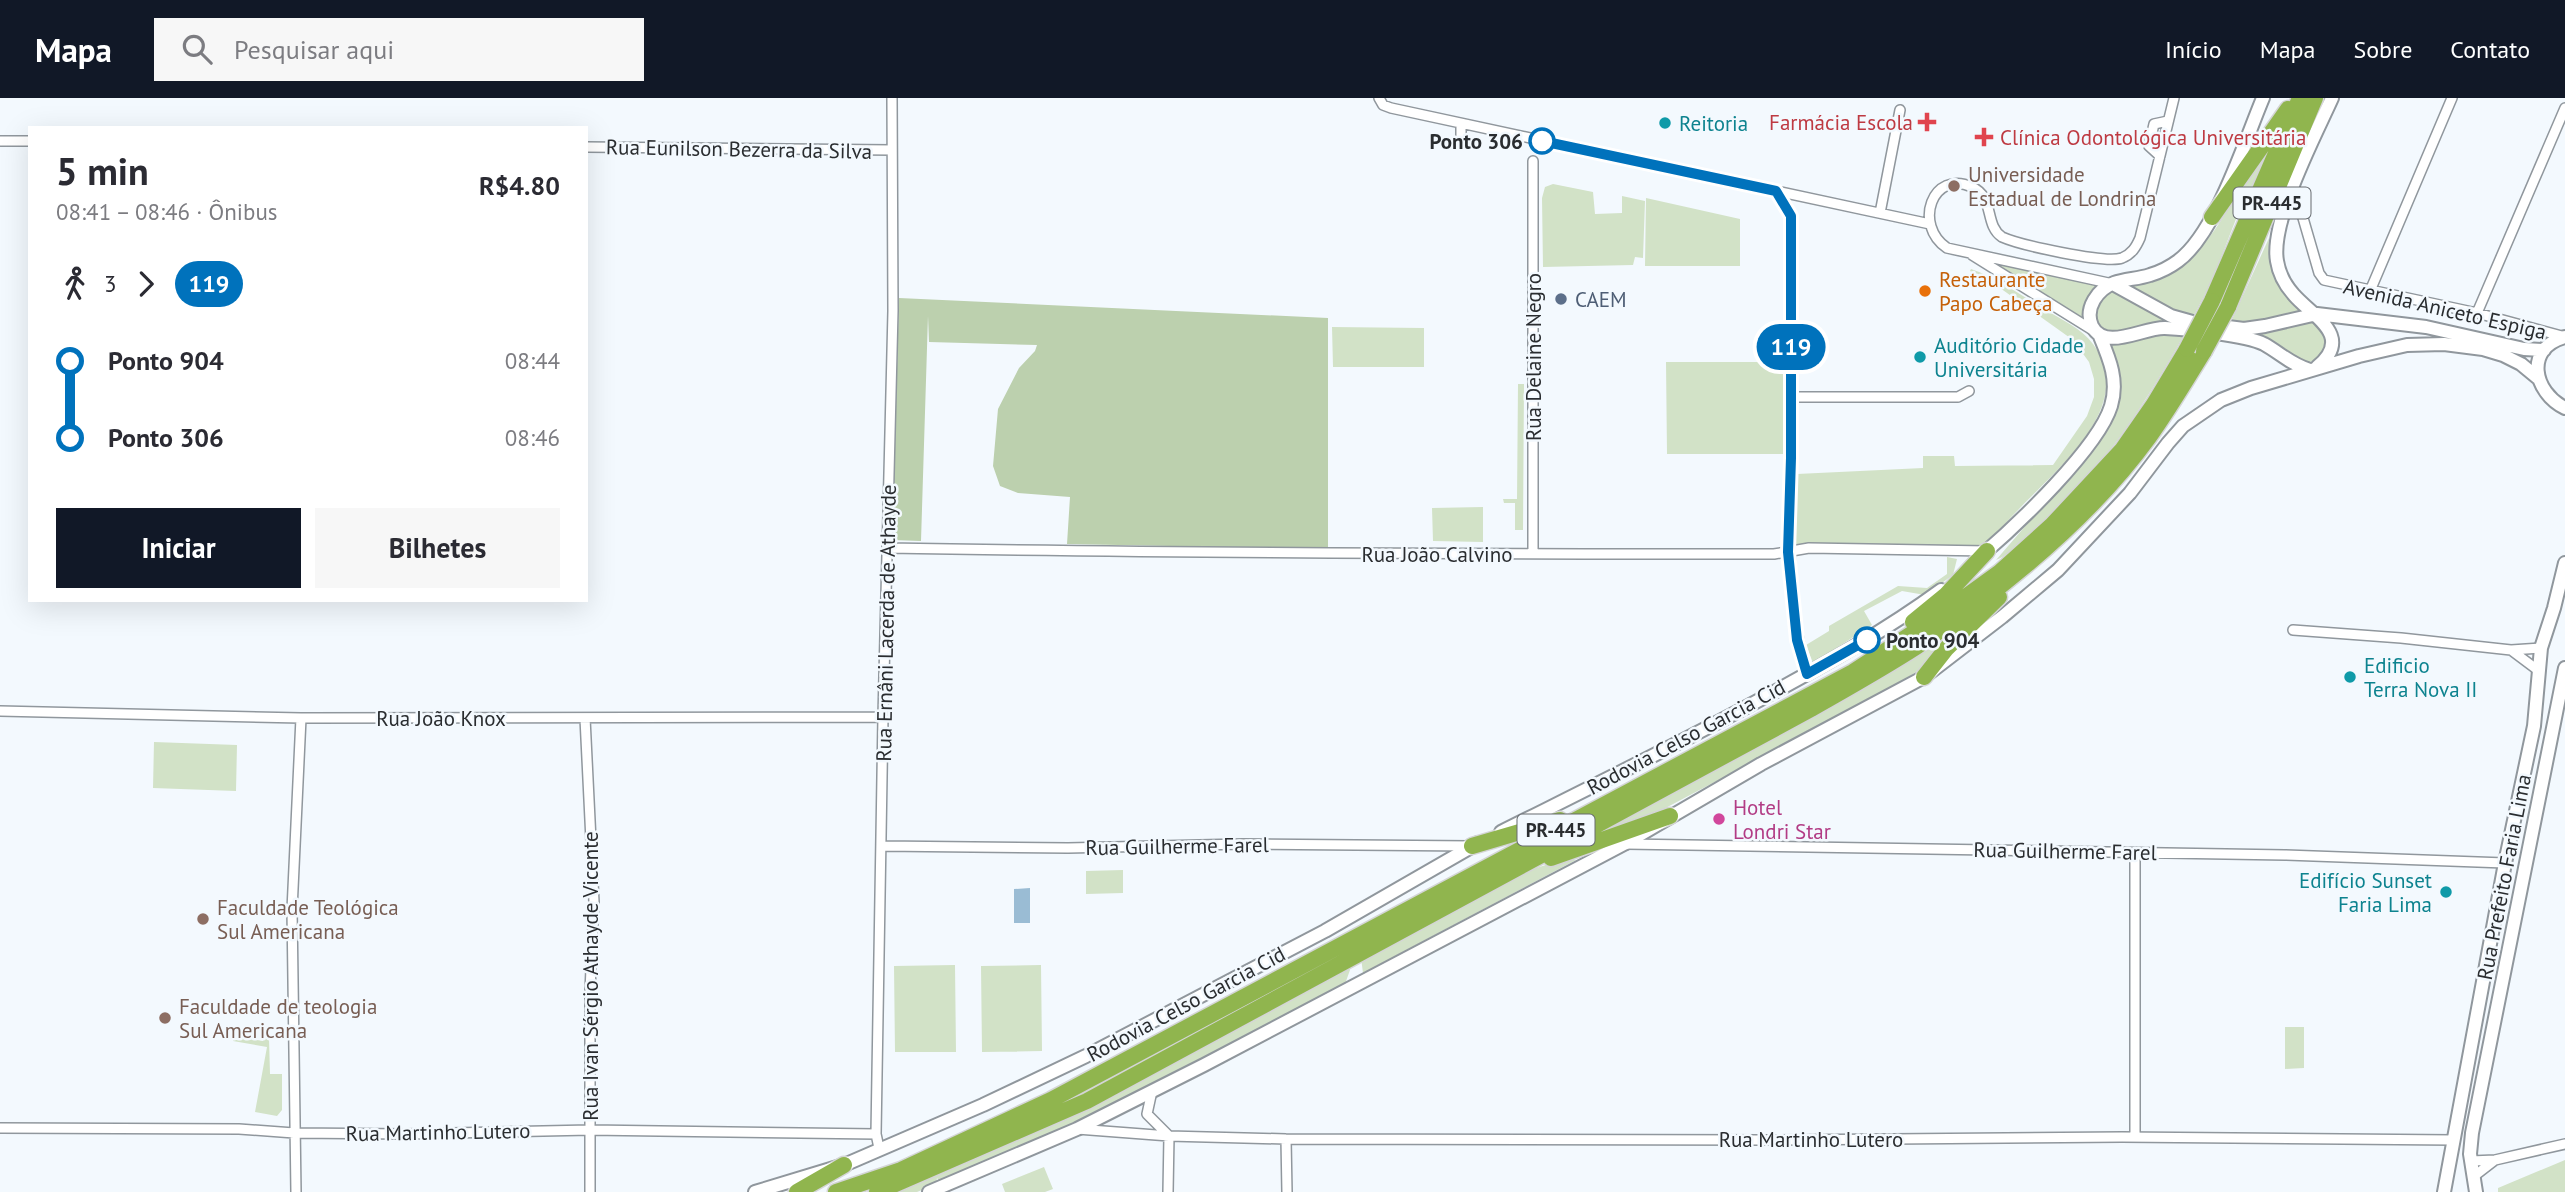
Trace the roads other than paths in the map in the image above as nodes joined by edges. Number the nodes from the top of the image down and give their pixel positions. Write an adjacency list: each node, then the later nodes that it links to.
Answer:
1 (892, 98): 17 (street, Rua Ernâni Lacerda de Athayde)
2 (1378, 98): 12 (street)
3 (2174, 98): 23 (street)
4 (2263, 98): 22 (main road)
5 (2295, 98): 22 (highway)
6 (2300, 98): 48 (highway, Rodovia Celso Garcia Cid / PR-445, bridge)
7 (2315, 98): 38 (highway, Rodovia Celso Garcia Cid / PR-445, bridge)
8 (2332, 98): 19 (main road, PR-445)
9 (2452, 98): 26 (street)
10 (2565, 108): 27 (street)
11 (1900, 110): 21 (street)
12 (1461, 124): 15 (street); 20 (street)
13 (0, 141): 14 (street)
14 (28, 141)
15 (1461, 145)
16 (588, 147): 17 (street, Rua Eunilson Bezerra da Silva)
17 (892, 150): 37 (street, Rua Ernâni Lacerda de Athayde)
18 (1533, 161): 41 (street, Rua Delaine Negro)
19 (2294, 187): 26 (street, Avenida Aniceto Espiga); 28 (main road, PR-445)
20 (1776, 191): 21 (street); 35 (street)
21 (1880, 213): 23 (street)
22 (2212, 217): 25 (main road)
23 (1930, 224): 24 (street)
24 (1968, 252): 25 (street); 29 (street)
25 (2113, 284): 28 (main road); 29 (main road, Rodovia Celso Garcia Cid)
26 (2370, 291): 27 (street, Avenida Aniceto Espiga)
27 (2476, 313): 30 (street, Avenida Aniceto Espiga)
28 (2317, 314): 31 (main road); 32 (main road)
29 (2099, 334): 32 (main road); 39 (main road, Rodovia Celso Garcia Cid / PR-445)
30 (2565, 337): 31 (main road)
31 (2544, 350): 33 (main road)
32 (2311, 370): 33 (main road); 50 (main road, PR-445)
33 (2538, 378): 36 (main road)
34 (1969, 391): 35 (street)
35 (1792, 397): 40 (street)
36 (2565, 408)
37 (887, 548): 41 (street, Rua João Calvino); 52 (street, Rua Ernâni Lacerda de Athayde)
38 (2045, 549): 50 (highway); 62 (highway, Rodovia Celso Garcia Cid / PR-445)
39 (1987, 551): 40 (street, Rua João Calvino); 48 (highway); 49 (main road, Rodovia Celso Garcia Cid / PR-445)
40 (1788, 552): 41 (street, Rua João Calvino); 49 (street)
41 (1533, 554)
42 (2565, 563): 44 (main road, Rua Prefeito Faria Lima)
43 (2293, 630): 45 (street)
44 (2541, 648): 45 (street); 47 (main road, Rua Prefeito Faria Lima)
45 (2511, 650): 47 (street)
46 (2565, 668): 47 (main road); 76 (main road, Rua Prefeito Faria Lima)
47 (2539, 671): 61 (main road, Rua Prefeito Faria Lima)
48 (1853, 672): 55 (highway, Rodovia Celso Garcia Cid / PR-445)
49 (1807, 674): 59 (main road, Rodovia Celso Garcia Cid / PR-445)
50 (1924, 677): 56 (main road, PR-445)
51 (0, 711): 53 (street, Rua João Knox)
52 (883, 717): 54 (street, Rua João Knox); 58 (street, Rua Ernâni Lacerda de Athayde)
53 (300, 718): 54 (street, Rua João Knox); 67 (street)
54 (585, 718): 66 (street, Rua Ivan Sérgio Athayde Vicente)
55 (1593, 810): 59 (highway); 83 (highway, Rodovia Celso Garcia Cid / PR-445)
56 (1670, 816): 57 (main road, PR-445); 62 (highway)
57 (1624, 844): 60 (street, Rua Guilherme Farel); 63 (main road, PR-445)
58 (882, 846): 59 (street, Rua Guilherme Farel); 68 (street, Rua Ernâni Lacerda de Athayde)
59 (1472, 846): 74 (main road, Rodovia Celso Garcia Cid / PR-445)
60 (2135, 853): 61 (street, Rua Guilherme Farel); 70 (street)
61 (2505, 863): 72 (main road, Rua Prefeito Faria Lima)
62 (1519, 867): 84 (highway, Rodovia Celso Garcia Cid / PR-445)
63 (1152, 1091): 65 (main road, PR-445); 69 (street)
64 (0, 1128): 67 (street, Rua Martinho Lutero)
65 (1077, 1129): 69 (street, Rua Martinho Lutero); 85 (main road, PR-445)
66 (590, 1130): 67 (street, Rua Martinho Lutero); 68 (street, Rua Martinho Lutero); 80 (street, Rua Ivan Sérgio Athayde Vicente)
67 (295, 1133): 79 (street)
68 (876, 1134): 74 (street, Rua Ernâni Lacerda de Athayde)
69 (1170, 1136): 71 (street, Rua Martinho Lutero); 86 (street)
70 (2135, 1137): 71 (street, Rua Martinho Lutero); 72 (street, Rua Martinho Lutero)
71 (1286, 1139): 87 (street)
72 (2453, 1140): 88 (main road, Rua Prefeito Faria Lima)
73 (2565, 1144): 75 (street)
74 (879, 1148): 77 (main road, Rodovia Celso Garcia Cid / PR-445)
75 (2495, 1160): 76 (street); 78 (street)
76 (2470, 1161): 78 (main road, Rua Prefeito Faria Lima)
77 (844, 1165): 81 (main road, Rodovia Celso Garcia Cid / PR-445); 82 (highway)
78 (2473, 1177): 89 (main road, Rua Prefeito Faria Lima)
79 (296, 1192)
80 (590, 1192)
81 (755, 1192)
82 (797, 1192)
83 (836, 1192)
84 (877, 1192)
85 (929, 1192)
86 (1168, 1192)
87 (1287, 1192)
88 (2445, 1192)
89 (2476, 1192)

